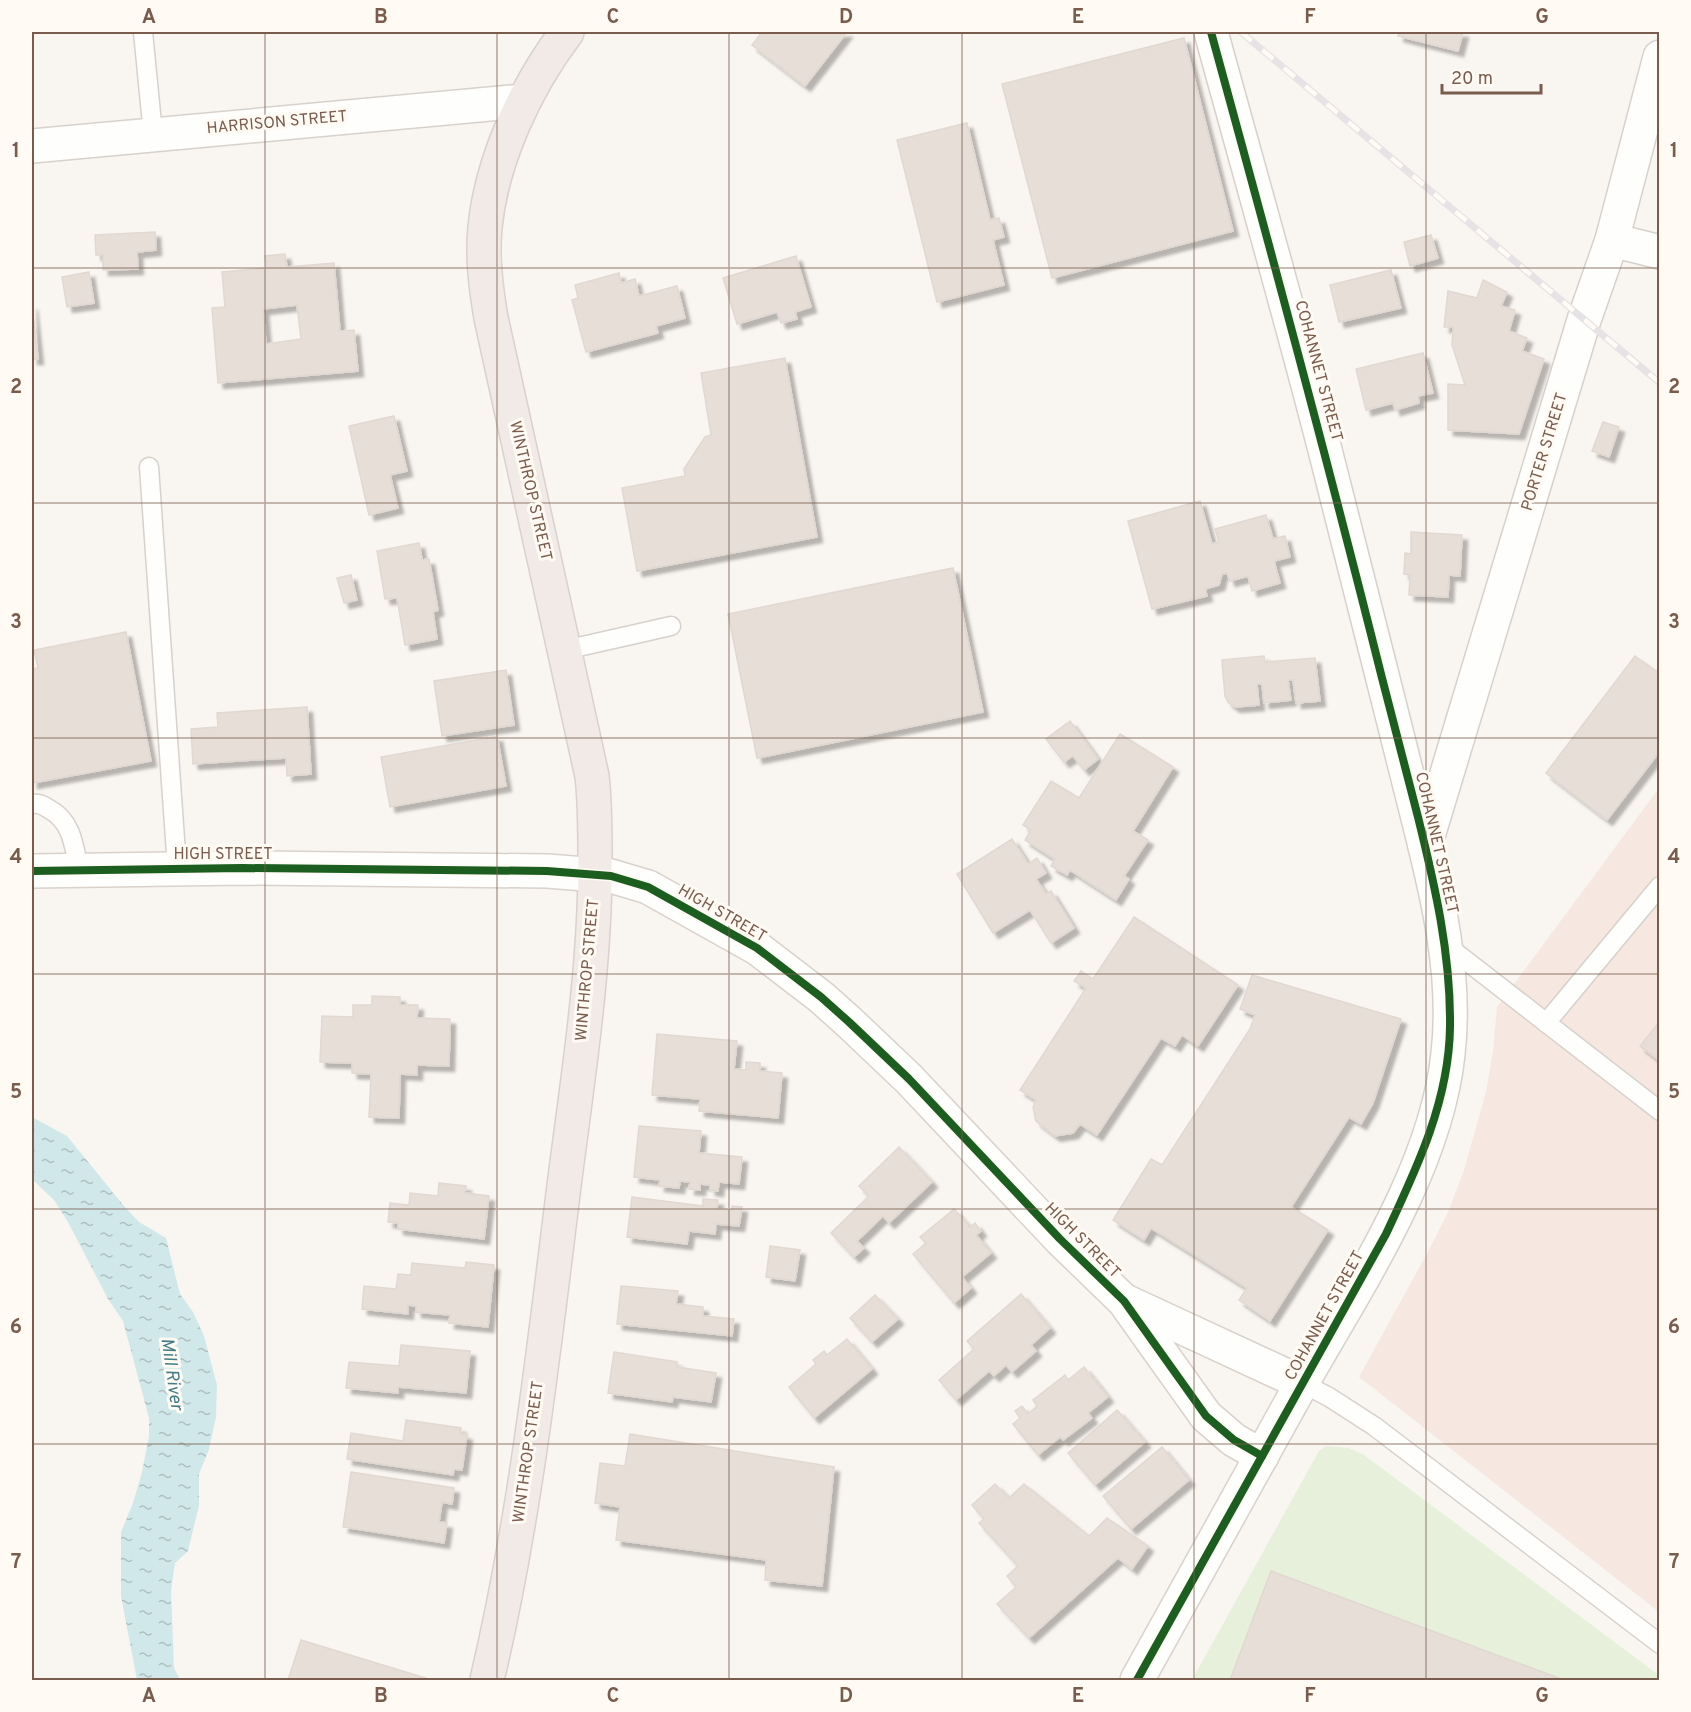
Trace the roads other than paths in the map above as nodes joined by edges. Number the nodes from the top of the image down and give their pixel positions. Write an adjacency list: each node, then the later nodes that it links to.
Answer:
1 (143, 32): 6 (lane)
2 (567, 32): 5 (highway, WINTHROP STREET)
3 (1211, 32): 14 (street, COHANNET STREET)
4 (1659, 57): 8 (street, PORTER STREET)
5 (523, 101): 6 (street, HARRISON STREET); 12 (highway, WINTHROP STREET)
6 (153, 134): 7 (street, HARRISON STREET)
7 (32, 146)
8 (1612, 240): 9 (street); 14 (street, PORTER STREET)
9 (1659, 252)
10 (149, 467): 15 (lane)
11 (671, 626): 12 (lane)
12 (565, 650): 18 (highway, WINTHROP STREET)
13 (32, 804): 16 (lane)
14 (1425, 846): 20 (street, COHANNET STREET)
15 (177, 868): 16 (street, HIGH STREET); 18 (street, HIGH STREET)
16 (79, 870): 17 (street, HIGH STREET)
17 (32, 871)
18 (595, 874): 23 (street, HIGH STREET); 27 (highway, WINTHROP STREET)
19 (1659, 886): 21 (lane)
20 (1444, 944): 21 (lane); 24 (street, COHANNET STREET)
21 (1546, 1023): 22 (lane)
22 (1659, 1112)
23 (1124, 1300): 24 (street, HIGH STREET); 25 (street, HIGH STREET)
24 (1302, 1383): 25 (street, COHANNET STREET); 26 (lane)
25 (1262, 1456): 28 (street, COHANNET STREET)
26 (1659, 1644)
27 (488, 1680)
28 (1137, 1680)

